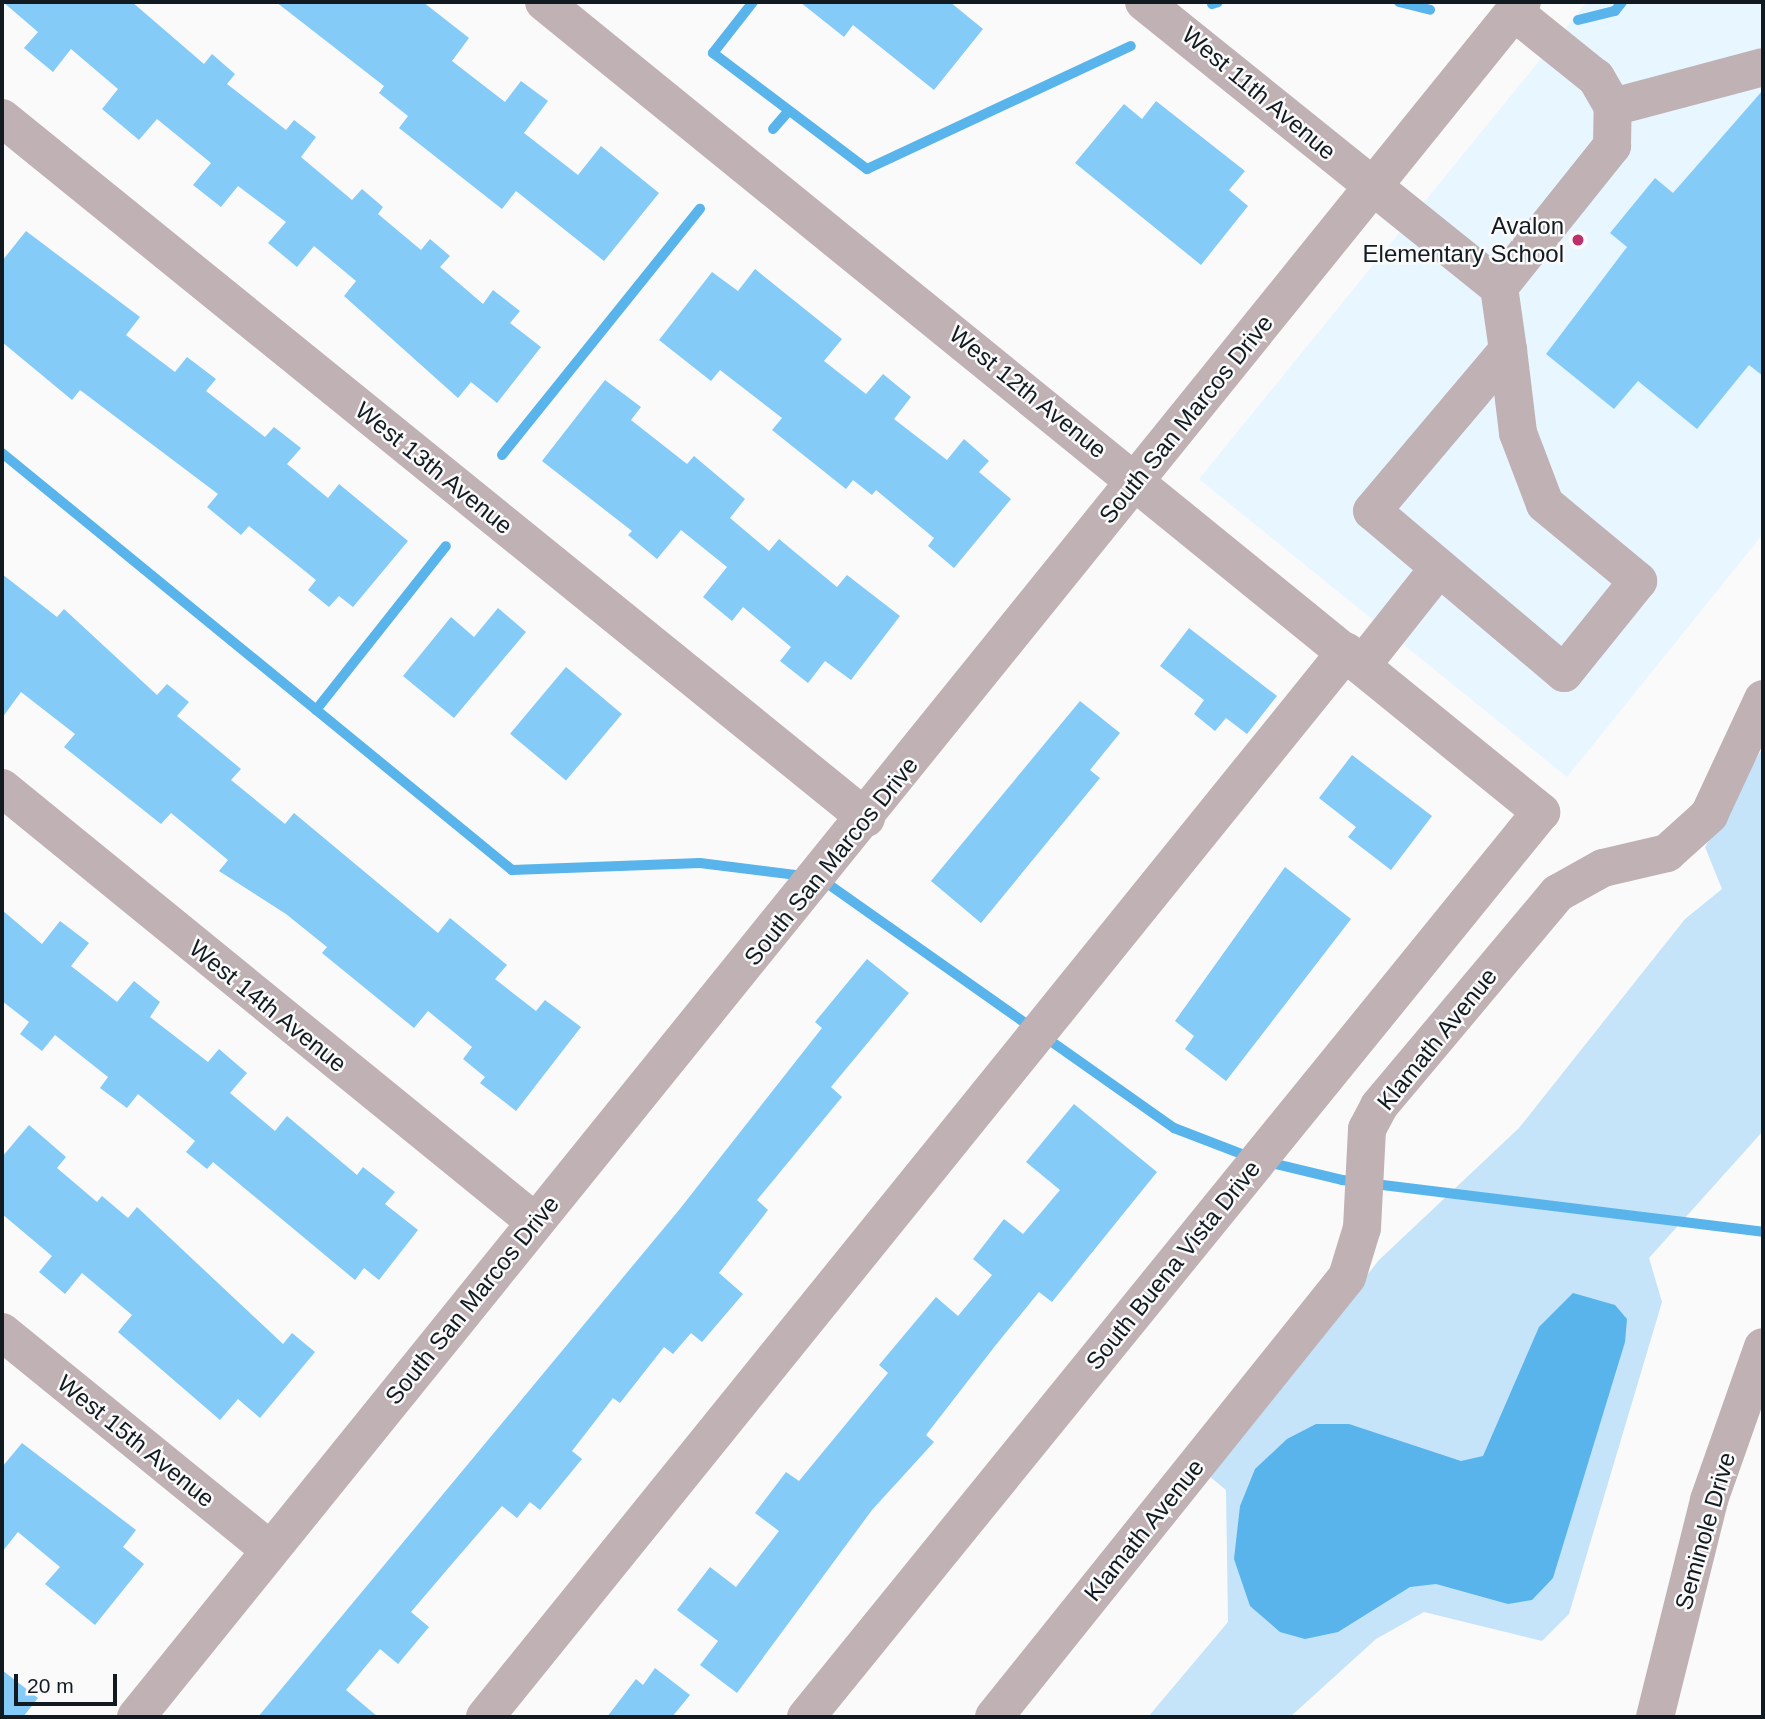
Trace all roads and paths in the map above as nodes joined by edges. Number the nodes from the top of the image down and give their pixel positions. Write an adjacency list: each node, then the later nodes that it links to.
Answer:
1 (544, 2): 10 (street, West 12th Avenue)
2 (1144, 2): 7 (street, West 11th Avenue)
3 (1518, 7): 5 (street); 7 (street, South San Marcos Drive)
4 (1763, 67): 5 (street)
5 (1613, 107): 8 (street)
6 (2, 118): 16 (street, West 13th Avenue)
7 (1373, 187): 8 (street, West 11th Avenue); 10 (street, South San Marcos Drive)
8 (1499, 287): 9 (street)
9 (1507, 350): 11 (street); 11 (street)
10 (1136, 480): 12 (street, West 12th Avenue); 16 (street, South San Marcos Drive)
11 (1439, 568): 12 (street)
12 (1354, 659): 15 (street, West 12th Avenue); 22 (street)
13 (1763, 699): 24 (street, Klamath Avenue)
14 (2, 789): 17 (street, West 14th Avenue)
15 (1541, 813): 23 (street, South Buena Vista Drive)
16 (866, 818): 17 (street, South San Marcos Drive)
17 (535, 1222): 20 (street, South San Marcos Drive)
18 (2, 1332): 20 (street, West 15th Avenue)
19 (1763, 1347): 25 (street, Seminole Drive)
20 (270, 1550): 21 (street, South San Marcos Drive)
21 (136, 1717)
22 (485, 1717)
23 (806, 1717)
24 (994, 1717)
25 (1654, 1717)

